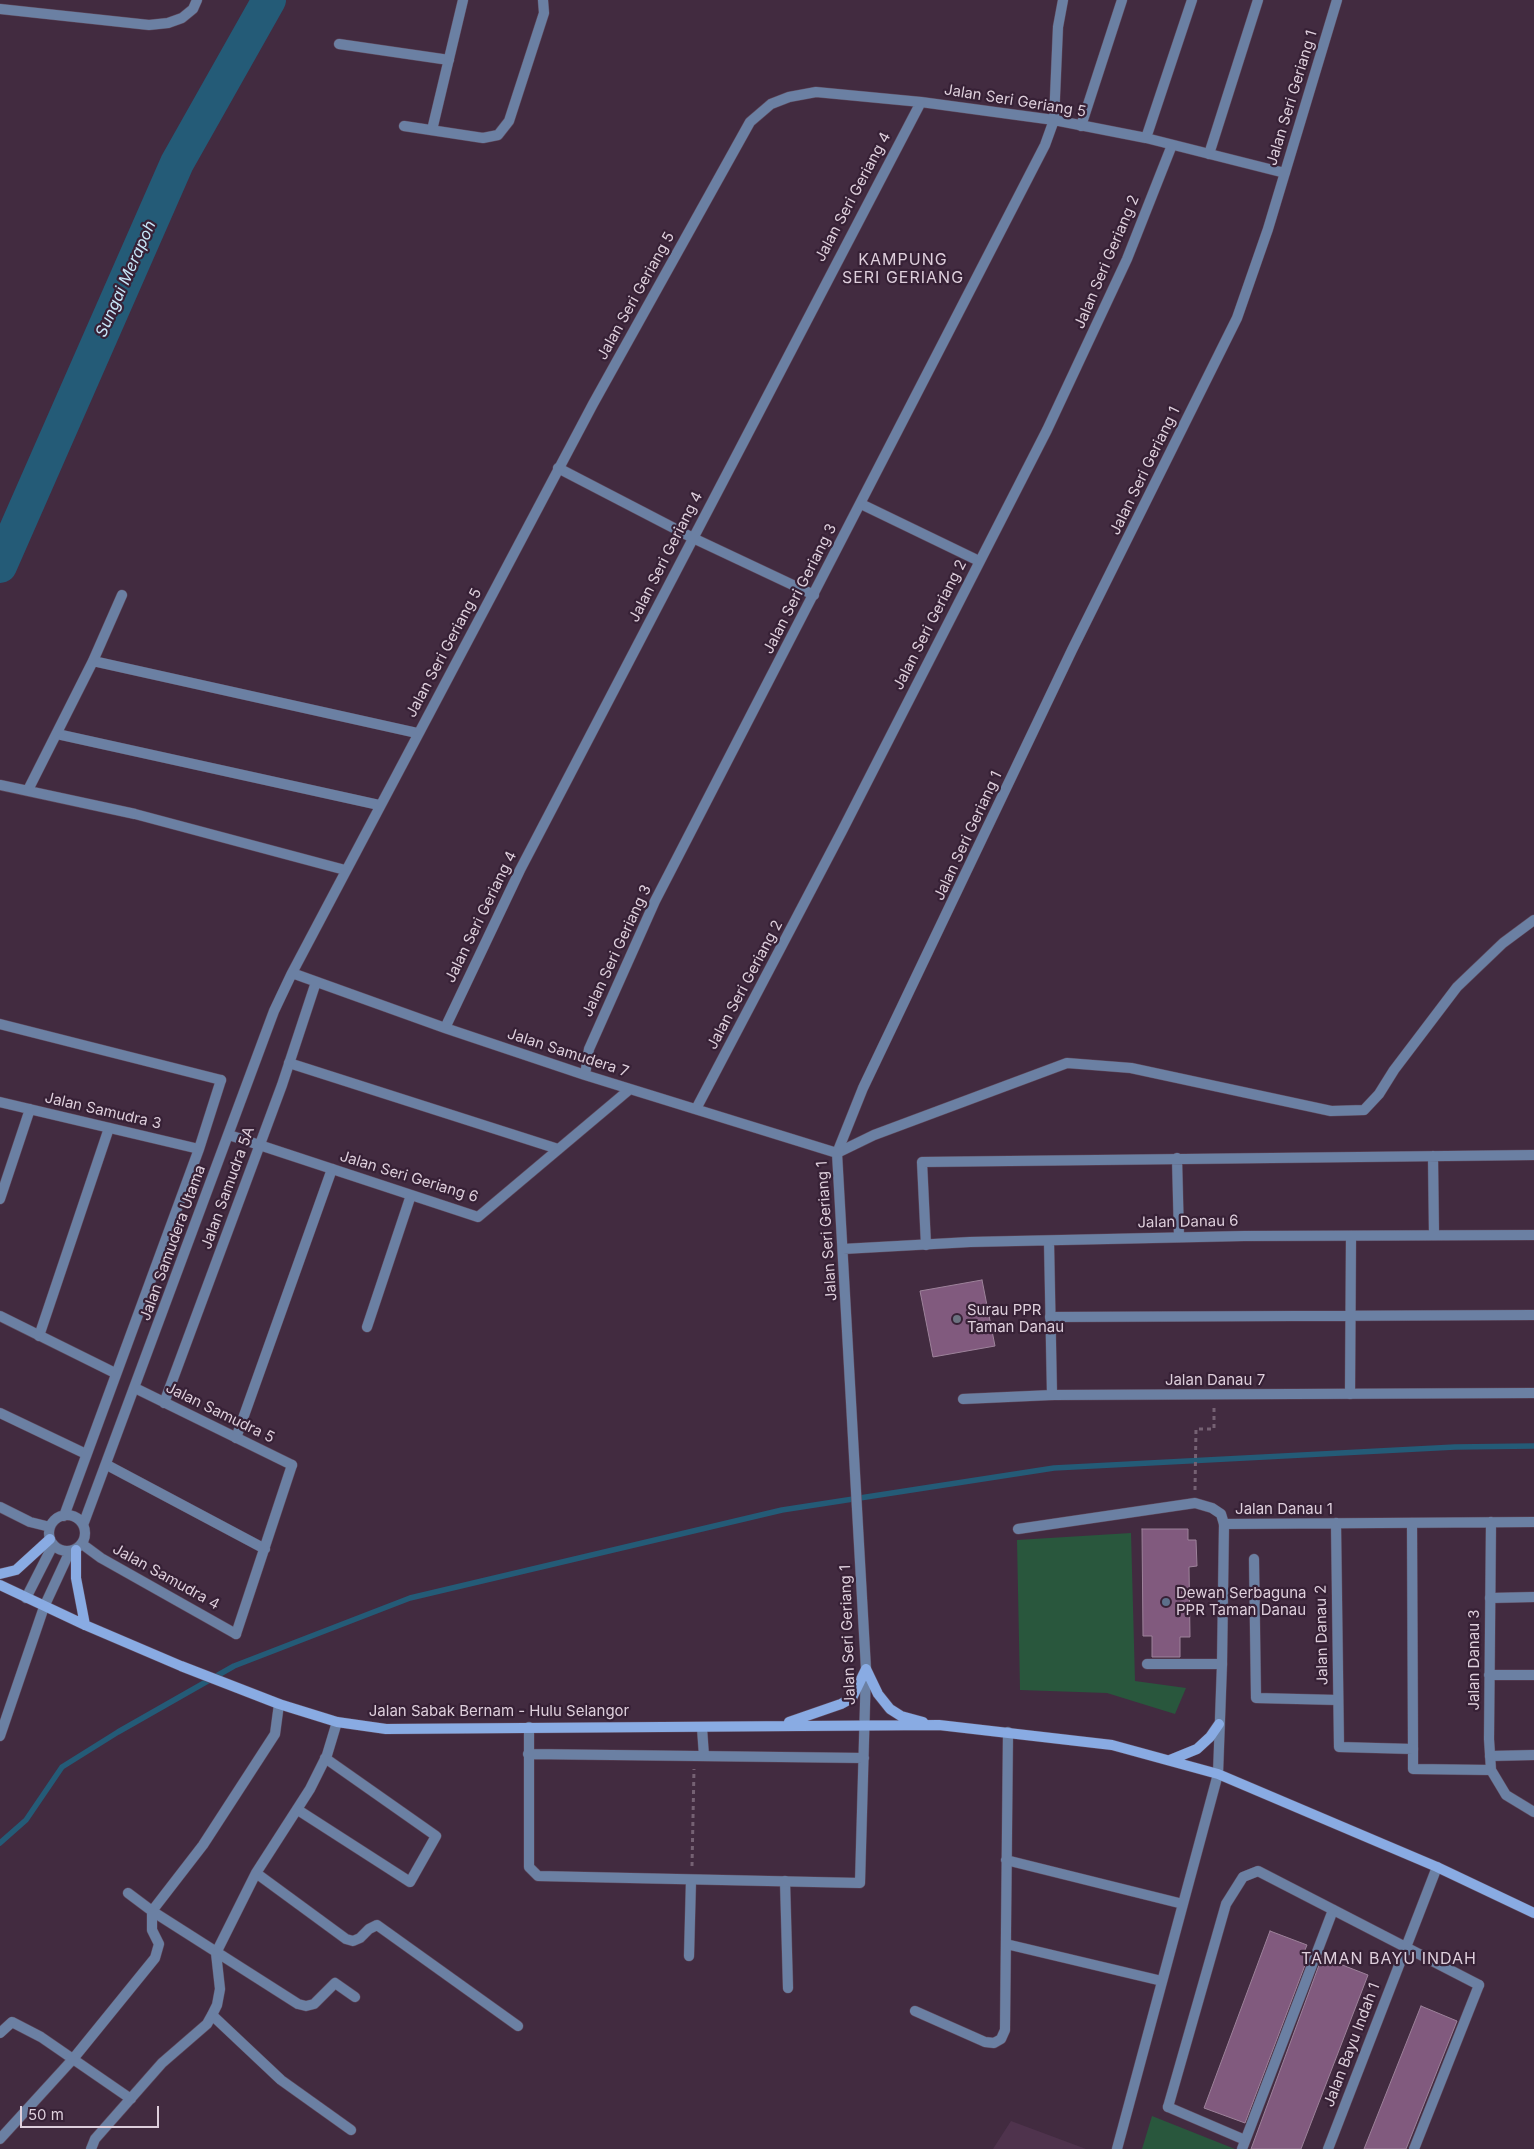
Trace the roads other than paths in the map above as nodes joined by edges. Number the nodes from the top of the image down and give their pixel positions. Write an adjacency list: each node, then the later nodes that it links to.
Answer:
1 (197, 0): 9 (street)
2 (463, 0): 11 (street)
3 (543, 0): 16 (street)
4 (1063, 0): 13 (street, Jalan Seri Geriang 3)
5 (1122, 0): 15 (street)
6 (1192, 0): 17 (street)
7 (1258, 0): 19 (street)
8 (1338, 0): 20 (street, Jalan Seri Geriang 1)
9 (0, 9)
10 (339, 44): 11 (street)
11 (449, 60): 16 (street)
12 (921, 102): 13 (street, Jalan Seri Geriang 5); 21 (street, Jalan Seri Geriang 5); 23 (street, Jalan Seri Geriang 4)
13 (1054, 120): 15 (street, Jalan Seri Geriang 5); 22 (street, Jalan Seri Geriang 3)
14 (404, 126): 16 (street)
15 (1082, 126): 17 (street, Jalan Seri Geriang 5)
16 (432, 130)
17 (1146, 138): 18 (street, Jalan Seri Geriang 5)
18 (1172, 145): 19 (street, Jalan Seri Geriang 5); 24 (street, Jalan Seri Geriang 2)
19 (1209, 154): 20 (street, Jalan Seri Geriang 5)
20 (1285, 173): 50 (street, Jalan Seri Geriang 1)
21 (558, 468): 23 (street); 28 (street, Jalan Seri Geriang 5)
22 (861, 504): 24 (street); 26 (street, Jalan Seri Geriang 3)
23 (693, 538): 26 (street); 38 (street, Jalan Seri Geriang 4)
24 (979, 561): 44 (street, Jalan Seri Geriang 2)
25 (122, 595): 27 (street)
26 (814, 595): 40 (street, Jalan Seri Geriang 3)
27 (93, 660): 28 (street); 29 (street)
28 (417, 733): 32 (street, Jalan Seri Geriang 5)
29 (56, 734): 31 (street); 32 (street)
30 (0, 785): 31 (street)
31 (28, 790): 33 (street)
32 (379, 805): 33 (street, Jalan Seri Geriang 5)
33 (345, 870): 35 (street, Jalan Seri Geriang 5)
34 (1534, 920): 50 (street)
35 (292, 973): 36 (street, Jalan Samudera 7); 46 (street, Jalan Samudera Utama)
36 (316, 982): 38 (street, Jalan Samudera 7); 39 (street, Jalan Samudra 5A)
37 (0, 1024): 48 (street, Jalan Samudera Utama)
38 (445, 1028): 40 (street, Jalan Samudera 7)
39 (289, 1063): 47 (street, Jalan Samudra 5A); 49 (street)
40 (585, 1075): 41 (street, Jalan Samudera 7)
41 (630, 1089): 44 (street, Jalan Samudera 7); 49 (street, Jalan Seri Geriang 6)
42 (0, 1102): 43 (street, Jalan Samudra 3)
43 (30, 1109): 45 (street, Jalan Samudra 3); 56 (street)
44 (696, 1109): 50 (street, Jalan Samudera 7)
45 (109, 1128): 48 (street, Jalan Samudra 3); 69 (street)
46 (229, 1135): 47 (street, Jalan Seri Geriang 6); 71 (street, Jalan Samudera Utama)
47 (259, 1146): 54 (street, Jalan Seri Geriang 6); 76 (street, Jalan Samudra 5A)
48 (199, 1149): 70 (street, Jalan Samudera Utama)
49 (558, 1149): 55 (street, Jalan Seri Geriang 6)
50 (837, 1152): 63 (street, Jalan Seri Geriang 1)
51 (1534, 1155): 52 (street)
52 (1433, 1156): 53 (street); 57 (street)
53 (1177, 1158): 60 (street); 62 (street)
54 (332, 1169): 55 (street, Jalan Seri Geriang 6); 78 (street)
55 (411, 1195): 68 (street)
56 (0, 1199)
57 (1434, 1235): 58 (street, Jalan Danau 6); 59 (street, Jalan Danau 6)
58 (1534, 1235)
59 (1351, 1236): 60 (street, Jalan Danau 6); 66 (street)
60 (1179, 1237): 61 (street, Jalan Danau 6)
61 (1049, 1240): 62 (street, Jalan Danau 6); 67 (street)
62 (926, 1244): 63 (street, Jalan Danau 6)
63 (843, 1249): 104 (street, Jalan Seri Geriang 1)
64 (1534, 1315): 66 (street)
65 (0, 1316): 69 (street)
66 (1351, 1316): 67 (street); 73 (street)
67 (1050, 1317): 74 (street)
68 (367, 1326)
69 (39, 1336): 70 (street)
70 (115, 1373): 79 (street, Jalan Samudera Utama)
71 (135, 1388): 76 (street, Jalan Samudra 5); 80 (street, Jalan Samudera Utama)
72 (1534, 1393): 73 (street, Jalan Danau 7)
73 (1350, 1394): 74 (street, Jalan Danau 7)
74 (1052, 1395): 75 (street, Jalan Danau 7)
75 (963, 1399)
76 (164, 1403): 78 (street, Jalan Samudra 5)
77 (0, 1413): 79 (street)
78 (236, 1438): 93 (street, Jalan Samudra 5)
79 (86, 1454): 82 (street, Jalan Samudera Utama)
80 (106, 1465): 88 (street, Jalan Samudera Utama); 93 (street)
81 (0, 1507): 89 (street)
82 (64, 1516): 88 (street); 89 (street)
83 (1491, 1522): 84 (street, Jalan Danau 1); 85 (street, Jalan Danau 1); 99 (street, Jalan Danau 3)
84 (1534, 1522)
85 (1412, 1523): 87 (street, Jalan Danau 1); 118 (street)
86 (1224, 1524): 87 (street, Jalan Danau 1); 90 (street); 103 (street, Jalan Danau 1)
87 (1336, 1524): 107 (street, Jalan Danau 2)
88 (83, 1525): 92 (street)
89 (50, 1527): 91 (street)
90 (1018, 1529)
91 (52, 1542): 92 (street); 95 (street); 98 (street)
92 (76, 1548): 93 (street, Jalan Samudra 4); 100 (street); 101 (street)
93 (265, 1549)
94 (1254, 1559): 107 (street)
95 (0, 1574)
96 (0, 1585): 98 (street)
97 (1534, 1597): 99 (street)
98 (26, 1598): 100 (street)
99 (1490, 1598): 105 (street, Jalan Danau 3)
100 (44, 1607): 101 (street); 117 (street)
101 (85, 1626): 108 (street, Jalan Sabak Bernam - Hulu Selangor)
102 (1147, 1664): 103 (street)
103 (1222, 1664): 110 (street, Jalan Danau 1)
104 (866, 1669): 111 (street); 112 (street); 113 (street, Jalan Seri Geriang 1)
105 (1489, 1675): 106 (street); 122 (street, Jalan Danau 3)
106 (1534, 1675)
107 (1338, 1700): 118 (street, Jalan Danau 2)
108 (279, 1704): 109 (street, Jalan Sabak Bernam - Hulu Selangor); 138 (street)
109 (336, 1722): 114 (street, Jalan Sabak Bernam - Hulu Selangor); 123 (street)
110 (1219, 1724): 125 (street); 127 (street, Jalan Danau 1)
111 (781, 1725): 113 (street); 115 (street, Jalan Sabak Bernam - Hulu Selangor)
112 (938, 1725): 113 (street); 116 (street)
113 (865, 1726): 124 (street, Jalan Seri Geriang 1)
114 (530, 1727): 115 (street, Jalan Sabak Bernam - Hulu Selangor); 119 (street)
115 (702, 1728): 121 (street)
116 (1008, 1732): 125 (street); 130 (street)
117 (0, 1736)
118 (1414, 1750): 126 (street)
119 (528, 1754): 121 (street); 133 (street)
120 (1534, 1755): 122 (street)
121 (699, 1756): 124 (street)
122 (1490, 1756): 126 (street, Jalan Danau 3)
123 (325, 1758): 128 (street); 128 (street)
124 (864, 1758): 134 (street, Jalan Seri Geriang 1)
125 (1170, 1760): 127 (street)
126 (1491, 1770): 129 (street, Jalan Danau 3)
127 (1218, 1774): 131 (street); 136 (street, Jalan Danau 1)
128 (298, 1810): 132 (street)
129 (1534, 1812)
130 (1006, 1860): 136 (street); 140 (street)
131 (1437, 1867): 139 (street); 141 (street, Jalan Bayu Indah 1)
132 (256, 1873): 142 (street); 149 (street)
133 (691, 1880): 134 (street); 143 (street)
134 (786, 1881): 145 (street)
135 (128, 1893): 138 (street)
136 (1183, 1904): 144 (street, Jalan Danau 1)
137 (1333, 1910): 141 (street); 155 (street); 155 (street)
138 (152, 1911): 142 (street); 151 (street)
139 (1534, 1913)
140 (1006, 1944): 144 (street); 147 (street)
141 (1407, 1948): 158 (street, Jalan Bayu Indah 1); 159 (street)
142 (216, 1953): 146 (street); 148 (street)
143 (689, 1956)
144 (1162, 1981): 157 (street, Jalan Danau 1)
145 (788, 1988)
146 (355, 1997)
147 (915, 2011)
148 (212, 2015): 152 (street); 153 (street)
149 (518, 2026)
150 (0, 2033): 151 (street)
151 (73, 2059): 152 (street); 154 (street)
152 (131, 2099): 156 (street)
153 (351, 2130)
154 (0, 2138)
155 (1244, 2144)
156 (91, 2149)
157 (1117, 2149)
158 (1328, 2149)
159 (1414, 2149)

